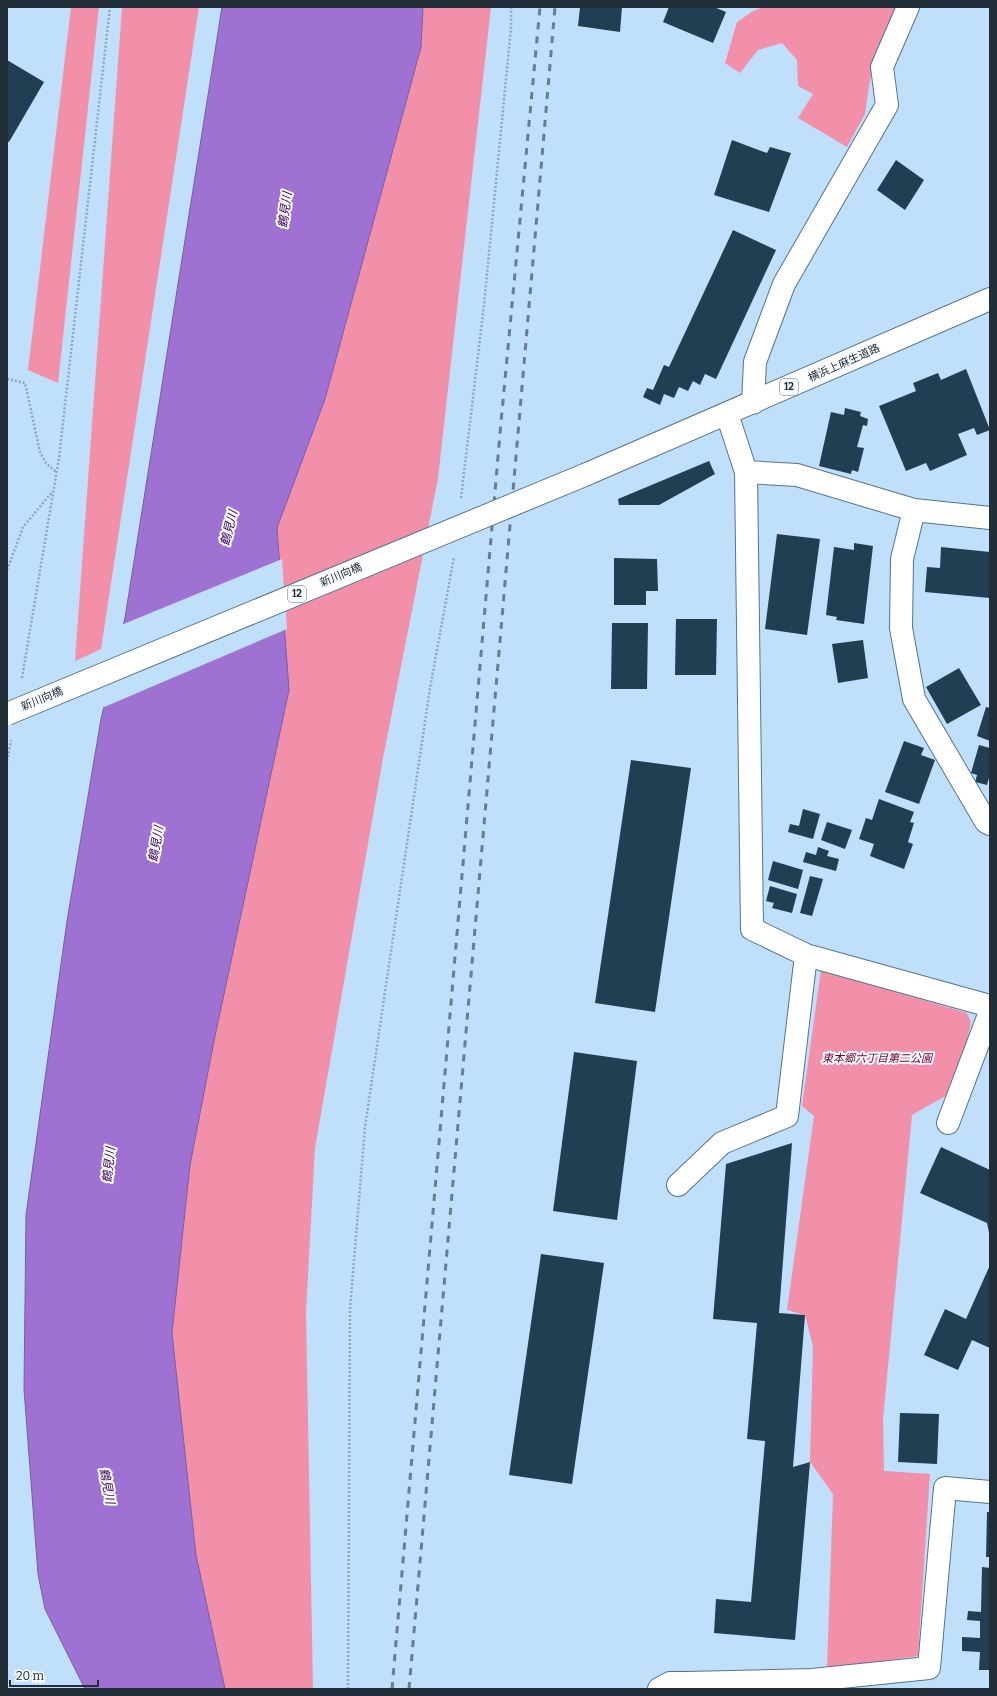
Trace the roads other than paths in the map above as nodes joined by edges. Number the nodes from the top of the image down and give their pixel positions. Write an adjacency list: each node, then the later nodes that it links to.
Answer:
1 (908, 7): 3 (street)
2 (990, 299): 3 (street, 横浜上麻生道路 / 12)
3 (753, 403): 4 (street, 横浜上麻生道路 / 12)
4 (727, 414): 5 (street); 6 (street, 横浜上麻生道路 / 12)
5 (746, 472): 7 (street); 11 (street)
6 (587, 474): 9 (street, 新川向橋 / 12, bridge)
7 (914, 510): 8 (street); 10 (street)
8 (990, 518)
9 (7, 714)
10 (990, 824)
11 (806, 955): 12 (street); 15 (street)
12 (990, 1006)
13 (990, 1012): 14 (street)
14 (948, 1123)
15 (678, 1185)
16 (990, 1492): 17 (street)
17 (686, 1686): 18 (street)
18 (658, 1689)

